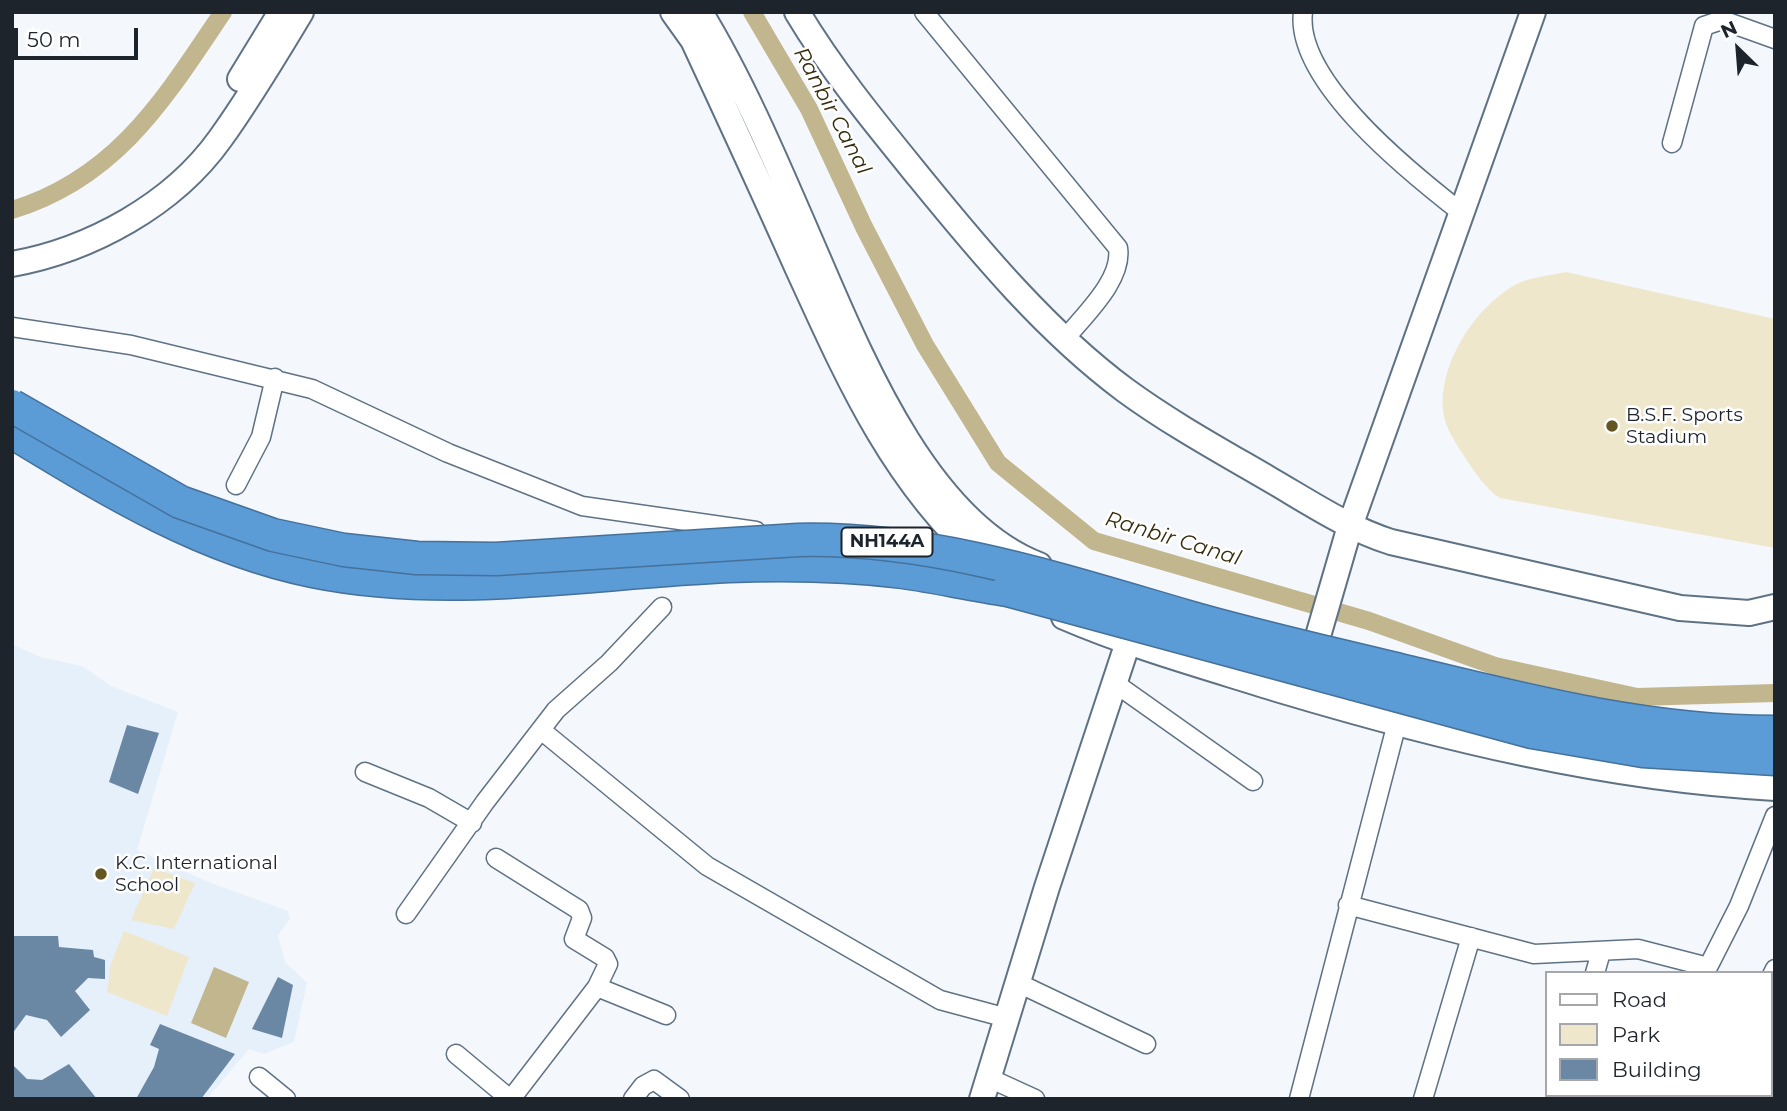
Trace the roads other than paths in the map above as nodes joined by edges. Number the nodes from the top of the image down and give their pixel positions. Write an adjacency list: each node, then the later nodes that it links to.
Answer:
1 (281, 12): 12 (street)
2 (301, 12): 13 (street)
3 (673, 12): 21 (street)
4 (700, 12): 22 (street)
5 (797, 12): 15 (street)
6 (924, 12): 15 (street)
7 (1303, 12): 11 (street)
8 (1534, 12): 11 (street)
9 (1775, 40): 10 (street)
10 (1672, 143)
11 (1462, 213): 20 (street)
12 (12, 248)
13 (12, 264)
14 (12, 327): 16 (street)
15 (1065, 340): 20 (street)
16 (275, 378): 19 (street); 21 (street)
17 (12, 406): 32 (highway, NH144A, bridge)
18 (12, 432): 33 (highway, NH144A, bridge)
19 (236, 485)
20 (1350, 526): 25 (street); 26 (street)
21 (974, 553): 22 (street); 27 (street)
22 (1041, 566): 23 (street)
23 (1146, 593): 26 (street); 27 (street)
24 (662, 607): 31 (street)
25 (1775, 607)
26 (1319, 632): 30 (street)
27 (1126, 643): 28 (street); 29 (street)
28 (1116, 684): 35 (street); 46 (street)
29 (1397, 723): 36 (street); 40 (street)
30 (1775, 723)
31 (541, 730): 38 (street); 49 (street)
32 (1775, 732)
33 (1775, 759)
34 (365, 772): 38 (street)
35 (1253, 781)
36 (1775, 788)
37 (1775, 816): 44 (street)
38 (472, 822): 41 (street)
39 (496, 858): 47 (street)
40 (1348, 905): 42 (street); 59 (street)
41 (406, 914)
42 (1471, 937): 43 (street); 60 (street)
43 (1601, 952): 44 (street); 45 (street)
44 (1706, 970)
45 (1596, 971)
46 (1016, 982): 49 (street); 50 (street)
47 (597, 987): 48 (street); 55 (street)
48 (666, 1015)
49 (1007, 1018): 53 (street)
50 (1146, 1044)
51 (456, 1054): 55 (street)
52 (259, 1077): 54 (street)
53 (985, 1088): 58 (street)
54 (286, 1099)
55 (510, 1099)
56 (633, 1099): 57 (street)
57 (680, 1099)
58 (1035, 1099)
59 (1300, 1099)
60 (1423, 1099)

